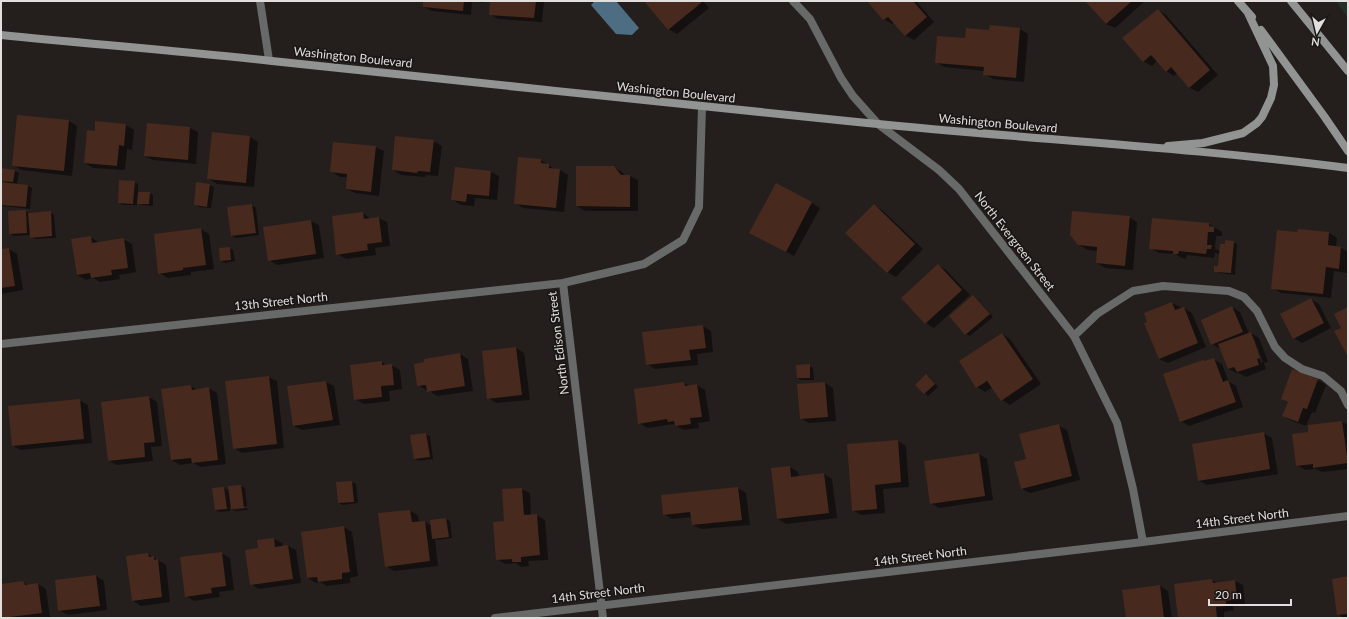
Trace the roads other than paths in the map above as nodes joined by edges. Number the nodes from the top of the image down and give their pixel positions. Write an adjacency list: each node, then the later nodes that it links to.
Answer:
1 (260, 1): 7 (street)
2 (793, 1): 10 (street, North Evergreen Street)
3 (1238, 1): 5 (main road)
4 (1291, 1): 8 (main road)
5 (1248, 13): 11 (main road); 12 (main road)
6 (1, 35): 7 (main road, Washington Boulevard)
7 (269, 60): 9 (main road, Washington Boulevard)
8 (1348, 71)
9 (702, 107): 10 (main road, Washington Boulevard); 14 (street, North Edison Street)
10 (878, 124): 11 (main road, Washington Boulevard); 15 (street, North Evergreen Street)
11 (1151, 148): 13 (main road, Washington Boulevard)
12 (1348, 150)
13 (1348, 168)
14 (563, 283): 16 (street, 13th Street North); 20 (street, North Edison Street)
15 (1074, 336): 17 (street); 19 (street, North Evergreen Street)
16 (1, 344)
17 (1348, 405)
18 (1348, 516): 19 (street, 14th Street North)
19 (1142, 542): 20 (street, 14th Street North)
20 (601, 606): 21 (street, 14th Street North); 22 (street, North Edison Street)
21 (495, 618)
22 (603, 618)

